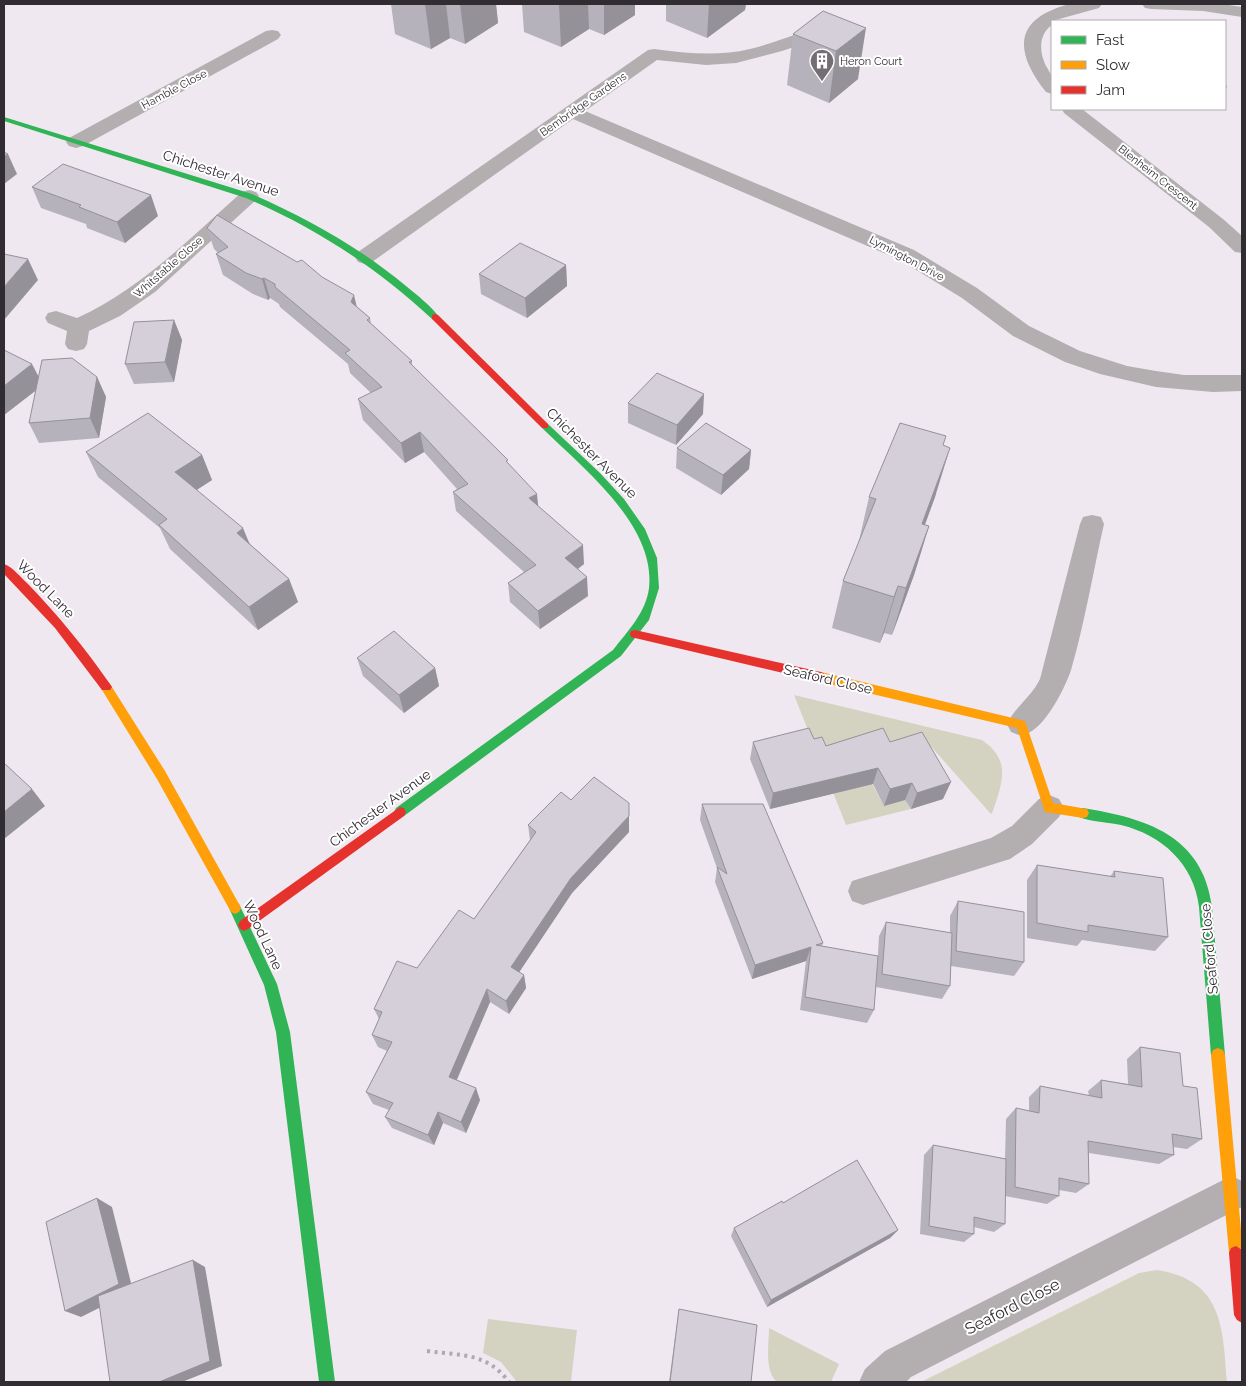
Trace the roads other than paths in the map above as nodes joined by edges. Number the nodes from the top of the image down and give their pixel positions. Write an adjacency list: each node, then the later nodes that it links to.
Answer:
1 (1093, 4): 6 (street)
2 (1151, 4): 3 (street)
3 (1242, 12)
4 (828, 30): 8 (street, Bembridge Gardens)
5 (272, 35): 10 (street, Hamble Close)
6 (1051, 86)
7 (1072, 110): 12 (street, Blenheim Crescent)
8 (572, 112): 13 (street, Bembridge Gardens); 15 (street, Lymington Drive)
9 (4, 119): 10 (street, Chichester Avenue)
10 (76, 142): 11 (street, Chichester Avenue)
11 (250, 196): 13 (street, Chichester Avenue); 14 (street, Whitstable Close)
12 (1242, 247)
13 (364, 257): 18 (street, Chichester Avenue)
14 (56, 318)
15 (1242, 383)
16 (1092, 524): 19 (street)
17 (4, 568): 22 (street, Wood Lane)
18 (635, 634): 19 (street, Seaford Close); 22 (street, Chichester Avenue)
19 (1021, 724): 20 (street)
20 (1049, 808): 21 (street); 23 (street, Seaford Close)
21 (863, 891)
22 (244, 925): 25 (street, Wood Lane)
23 (1231, 1194): 24 (street, Seaford Close); 26 (street, Seaford Close)
24 (1242, 1316)
25 (327, 1382)
26 (878, 1382)

